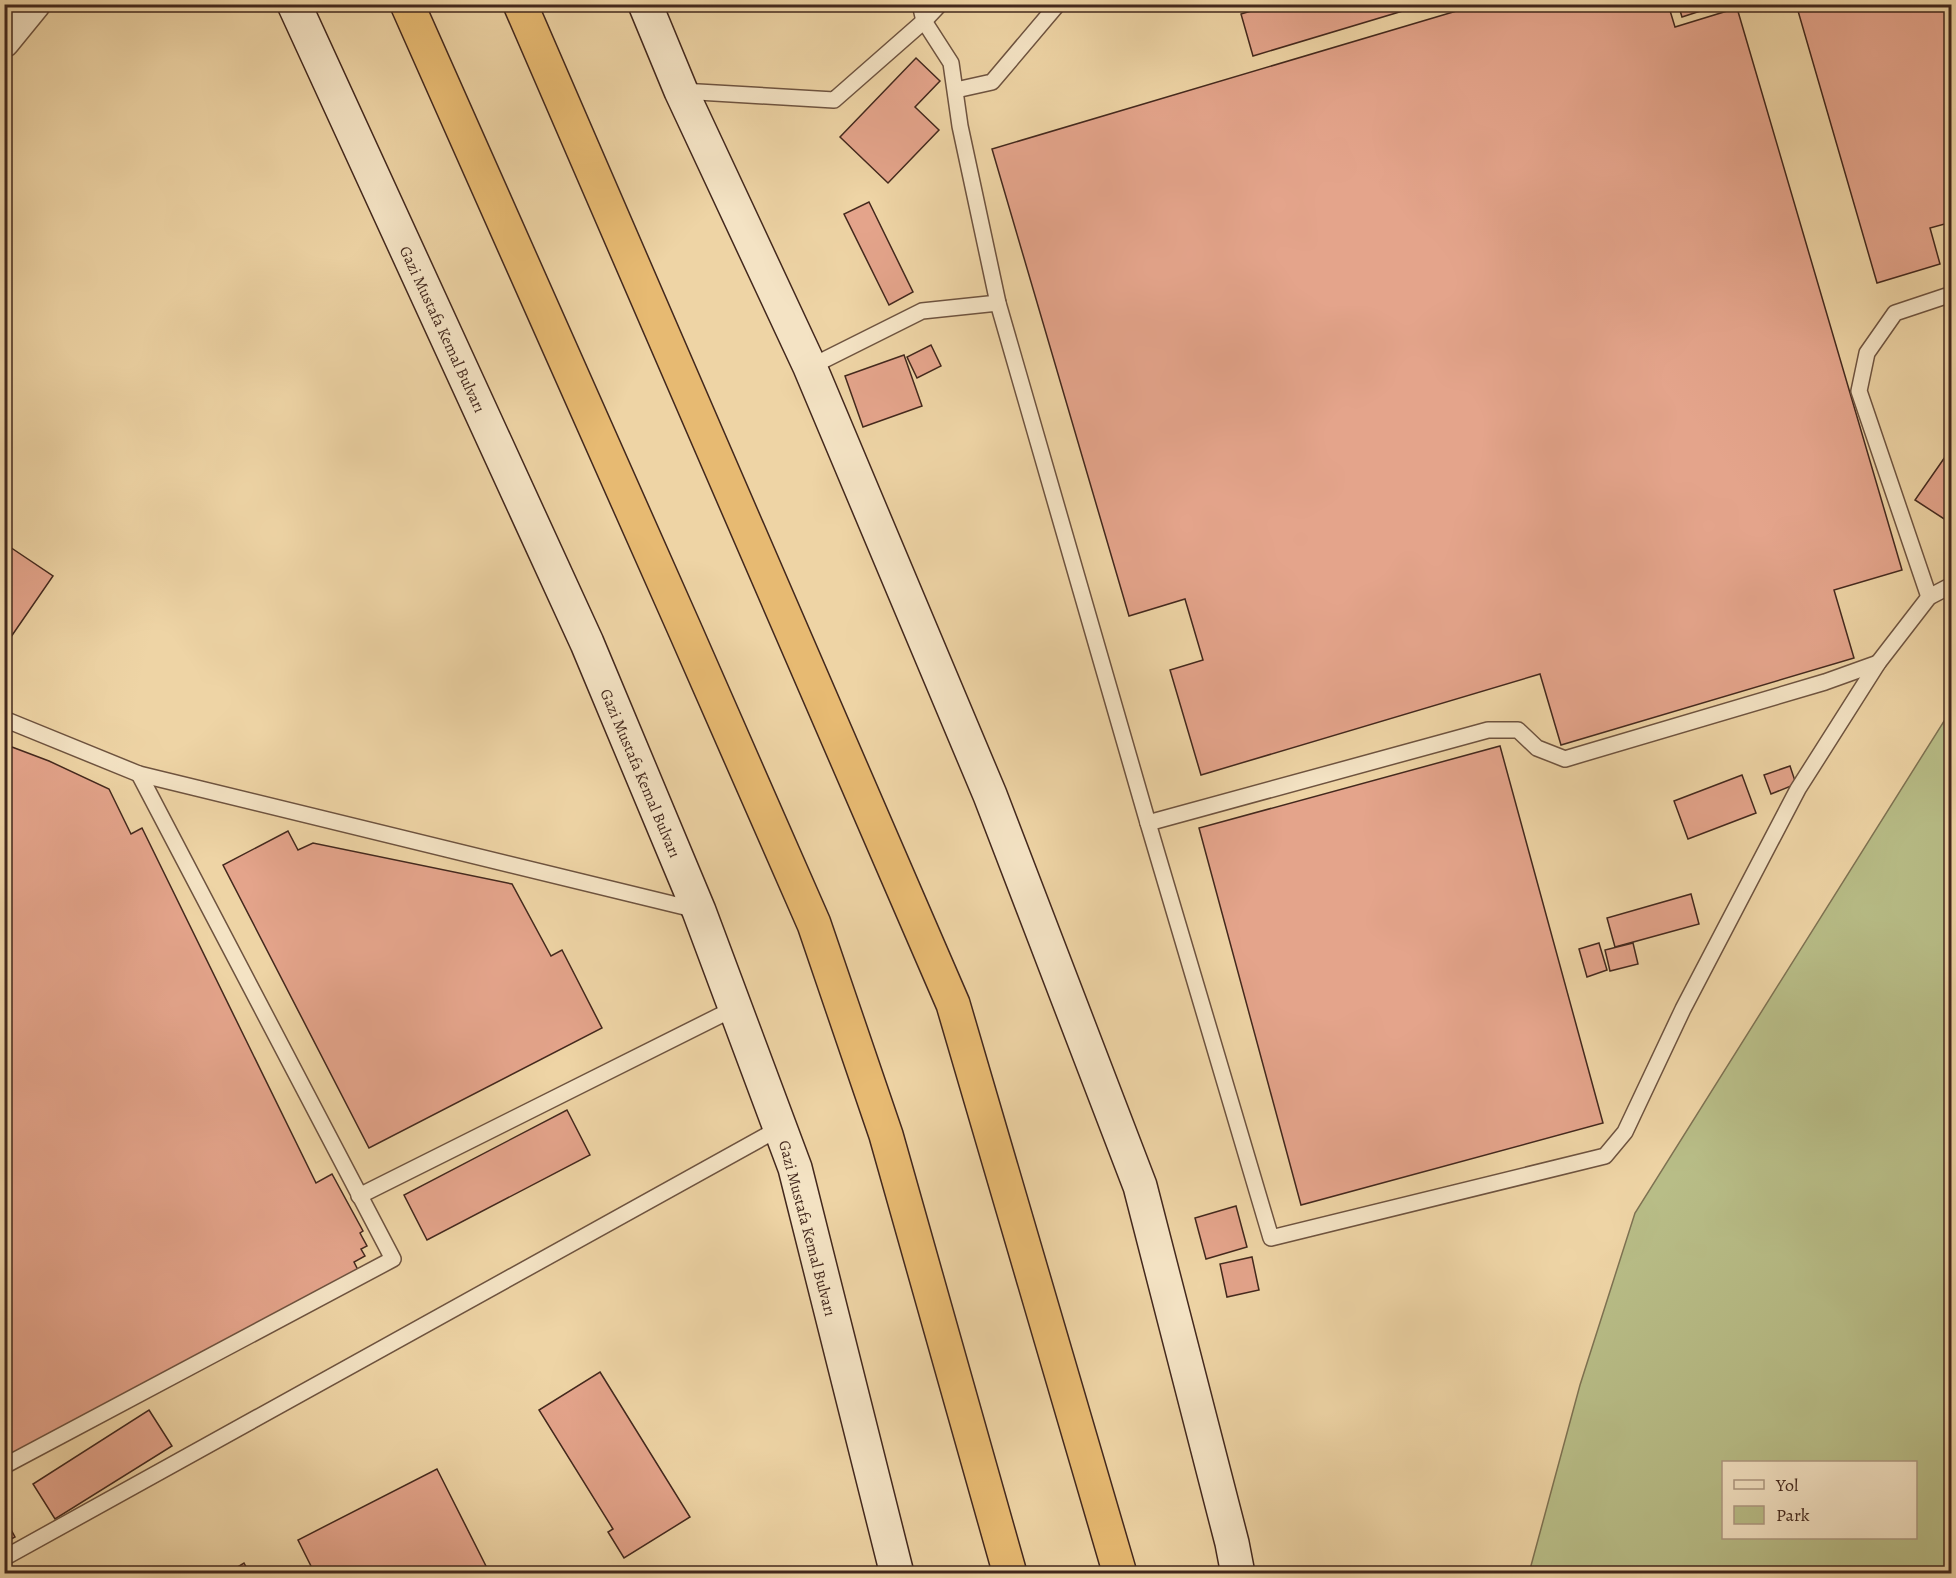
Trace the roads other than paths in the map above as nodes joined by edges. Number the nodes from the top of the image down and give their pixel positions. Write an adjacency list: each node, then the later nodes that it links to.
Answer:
1 (35, 4): 10 (street)
2 (294, 4): 22 (street, Gazi Mustafa Kemal Bulvarı)
3 (407, 4): 29 (highway)
4 (520, 4): 30 (highway)
5 (645, 4): 12 (street)
6 (920, 4): 9 (lane)
7 (940, 4): 9 (lane)
8 (1058, 4): 11 (lane)
9 (924, 21): 11 (lane); 12 (lane)
10 (4, 42)
11 (956, 90): 14 (lane)
12 (681, 91): 15 (street)
13 (1952, 294): 17 (lane)
14 (998, 303): 15 (lane); 21 (lane)
15 (810, 367): 31 (street)
16 (1952, 585): 17 (lane)
17 (1929, 597): 18 (lane)
18 (1878, 663): 21 (lane); 21 (lane)
19 (4, 719): 20 (lane)
20 (138, 774): 22 (lane); 25 (lane)
21 (1148, 823)
22 (699, 911): 23 (street, Gazi Mustafa Kemal Bulvarı)
23 (735, 1008): 24 (street, Gazi Mustafa Kemal Bulvarı); 25 (lane)
24 (780, 1128): 27 (lane); 28 (street, Gazi Mustafa Kemal Bulvarı)
25 (359, 1196): 26 (lane)
26 (4, 1466)
27 (4, 1558)
28 (897, 1574)
29 (1010, 1574)
30 (1120, 1574)
31 (1238, 1574)

